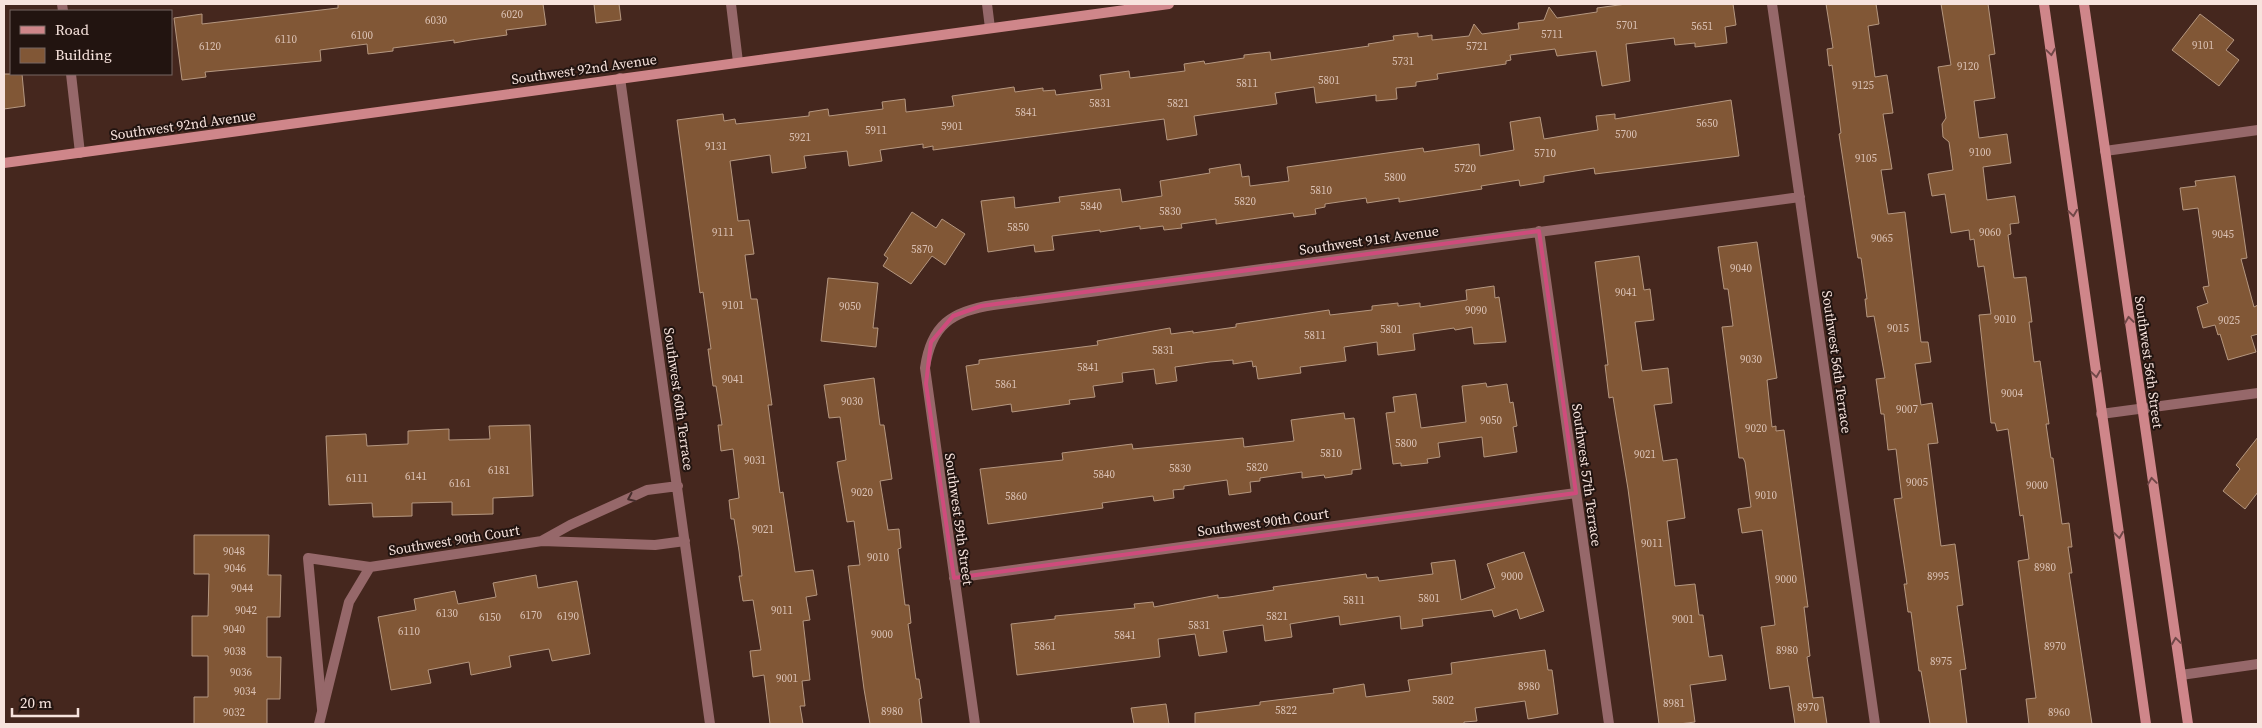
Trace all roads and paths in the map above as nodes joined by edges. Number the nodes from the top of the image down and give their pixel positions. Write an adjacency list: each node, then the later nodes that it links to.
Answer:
1 (731, 4): 8 (street)
2 (987, 4): 7 (street)
3 (1169, 4): 7 (main road, Southwest 92nd Avenue)
4 (1772, 4): 15 (street, Southwest 56th Terrace)
5 (2044, 4): 20 (main road, one-way to 20)
6 (2084, 4): 12 (main road, Southwest 56th Street)
7 (990, 28): 8 (main road, Southwest 92nd Avenue)
8 (738, 62): 10 (main road, Southwest 92nd Avenue)
9 (71, 75): 13 (street)
10 (620, 78): 13 (main road, Southwest 92nd Avenue); 21 (street, Southwest 60th Terrace)
11 (2258, 130): 12 (street)
12 (2105, 151): 19 (main road, Southwest 56th Street, one-way to 12)
13 (80, 153): 14 (main road, Southwest 92nd Avenue)
14 (4, 163)
15 (1800, 197): 16 (street, Southwest 91st Avenue); 34 (street, Southwest 56th Terrace)
16 (1539, 230): 17 (street, Southwest 91st Avenue); 22 (street, Southwest 57th Terrace)
17 (945, 322): 26 (street, Southwest 59th Street)
18 (2258, 393): 19 (street)
19 (2141, 409): 20 (street); 28 (main road, Southwest 56th Street, one-way to 19)
20 (2101, 414): 35 (main road, one-way to 35)
21 (678, 486): 23 (street, Southwest 90th Court, one-way to 23); 24 (street, Southwest 60th Terrace)
22 (1576, 493): 26 (street, Southwest 90th Court); 33 (street, Southwest 57th Terrace)
23 (542, 541): 24 (street, Southwest 90th Court); 25 (street, Southwest 90th Court)
24 (685, 541): 31 (street, Southwest 60th Terrace)
25 (370, 567): 29 (street); 29 (street, Southwest 90th Court)
26 (954, 578): 32 (street, Southwest 59th Street)
27 (2258, 664): 28 (street)
28 (2180, 675): 36 (main road, Southwest 56th Street)
29 (322, 712): 30 (street)
30 (319, 724)
31 (710, 724)
32 (975, 724)
33 (1608, 724)
34 (1875, 724)
35 (2146, 724)
36 (2188, 724)

